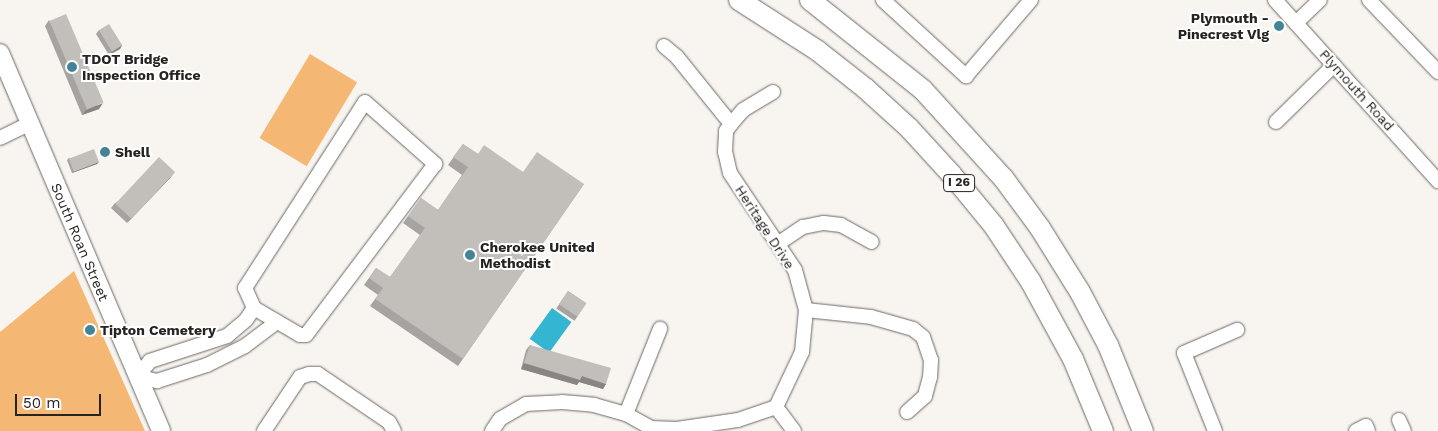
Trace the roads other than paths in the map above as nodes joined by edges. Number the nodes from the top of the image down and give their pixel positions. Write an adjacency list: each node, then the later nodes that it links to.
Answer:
1 (739, 0): 36 (highway, I 26)
2 (810, 0): 37 (highway, I 26)
3 (883, 0): 4 (street)
4 (1030, 0)
5 (1275, 0): 8 (street, Plymouth Road)
6 (1320, 0): 8 (street)
7 (1369, 0): 12 (street)
8 (1296, 23): 11 (street, Plymouth Road)
9 (664, 46): 16 (street)
10 (0, 54): 15 (main road, South Roan Street)
11 (1334, 65): 14 (street); 18 (street, Plymouth Road)
12 (1438, 72)
13 (773, 92): 16 (street)
14 (1276, 122)
15 (29, 124): 17 (street); 26 (main road, South Roan Street)
16 (731, 124): 20 (street, Heritage Drive)
17 (0, 138)
18 (1438, 181)
19 (872, 242): 20 (street)
20 (779, 243): 22 (street, Heritage Drive)
21 (254, 308): 23 (street); 23 (street); 26 (street)
22 (806, 310): 27 (street, Heritage Drive); 28 (street)
23 (276, 323): 26 (street)
24 (660, 329): 29 (street)
25 (1237, 330): 38 (street)
26 (138, 376): 31 (main road, South Roan Street)
27 (776, 407): 30 (street); 35 (street)
28 (907, 412)
29 (626, 414): 30 (street); 34 (street)
30 (651, 430)
31 (161, 431)
32 (264, 431): 33 (street)
33 (394, 431)
34 (492, 431)
35 (794, 431)
36 (1103, 431)
37 (1143, 431)
38 (1215, 431)
39 (1356, 431): 40 (street)
40 (1368, 431)

